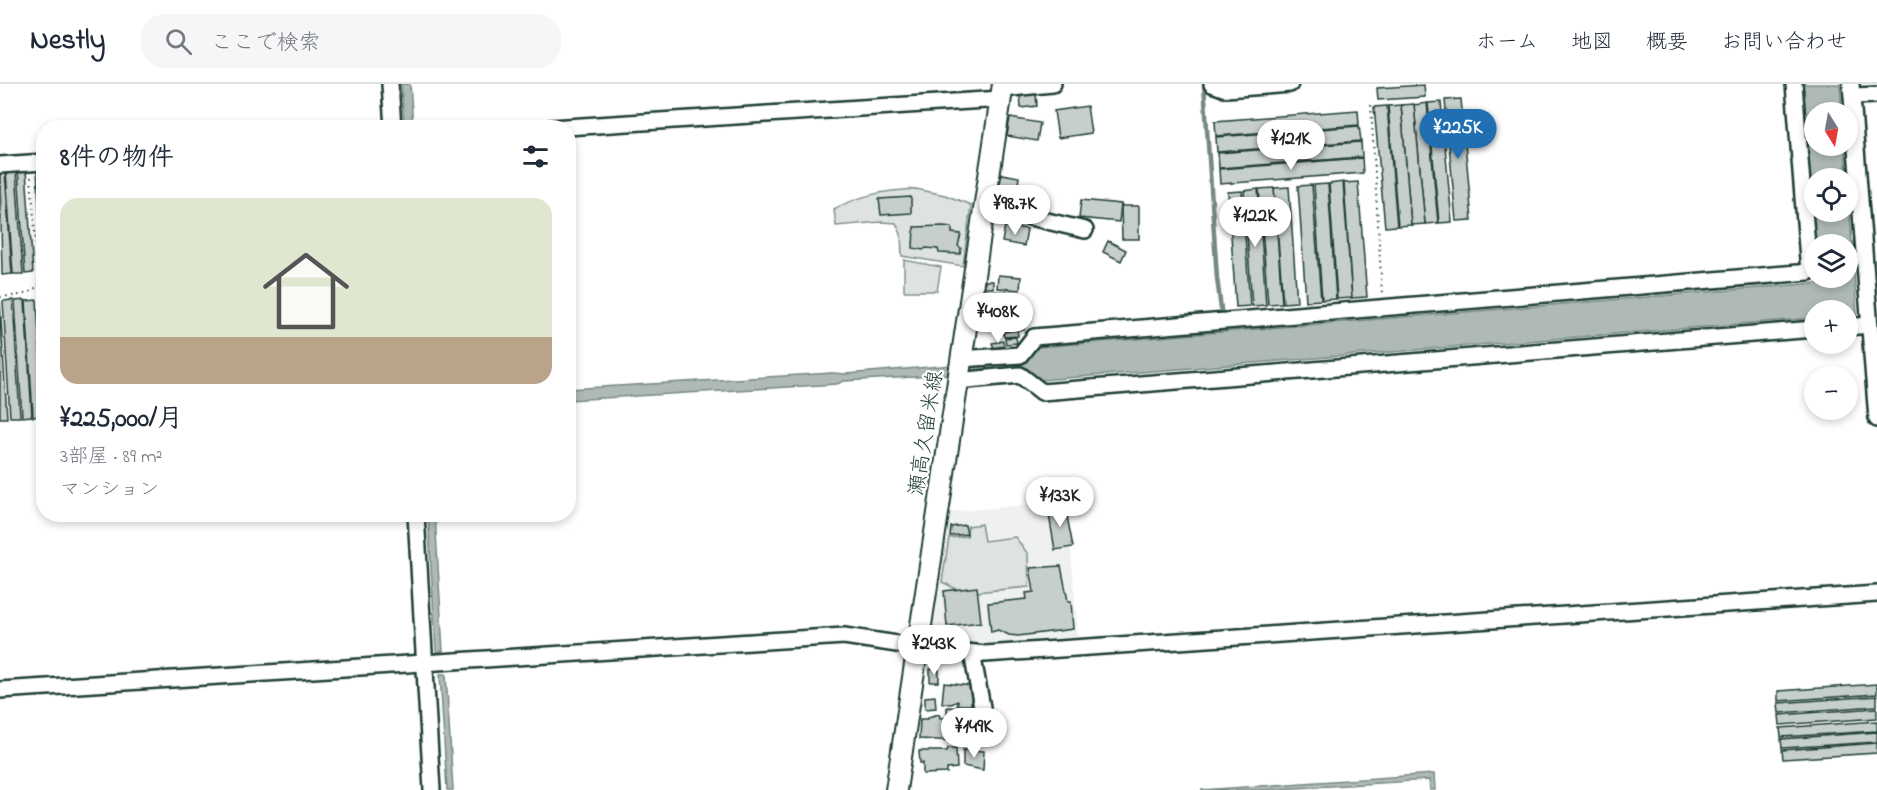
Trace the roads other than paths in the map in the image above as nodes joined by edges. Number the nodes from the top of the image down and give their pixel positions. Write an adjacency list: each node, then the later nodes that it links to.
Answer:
1 (390, 84): 9 (street)
2 (1053, 84): 7 (street)
3 (1212, 84): 4 (street)
4 (1290, 84)
5 (1794, 84): 18 (street)
6 (1852, 90): 8 (street); 15 (street)
7 (1002, 91): 10 (street); 13 (main road, 瀬高久留米線)
8 (1877, 94)
9 (392, 120)
10 (576, 126)
11 (36, 162): 12 (street)
12 (0, 165)
13 (984, 206): 14 (street); 18 (main road, 瀬高久留米線)
14 (1085, 230)
15 (1869, 325): 16 (street); 20 (street)
16 (1858, 326)
17 (1804, 330): 19 (street)
18 (960, 359): 19 (main road, 瀬高久留米線)
19 (957, 381): 23 (main road, 瀬高久留米線)
20 (1877, 419)
21 (416, 522): 25 (street)
22 (1877, 594): 24 (street)
23 (917, 647): 24 (street); 25 (street); 29 (main road, 瀬高久留米線)
24 (972, 652): 27 (street)
25 (425, 663): 26 (street); 28 (street)
26 (0, 690)
27 (982, 707)
28 (432, 790)
29 (896, 790)

